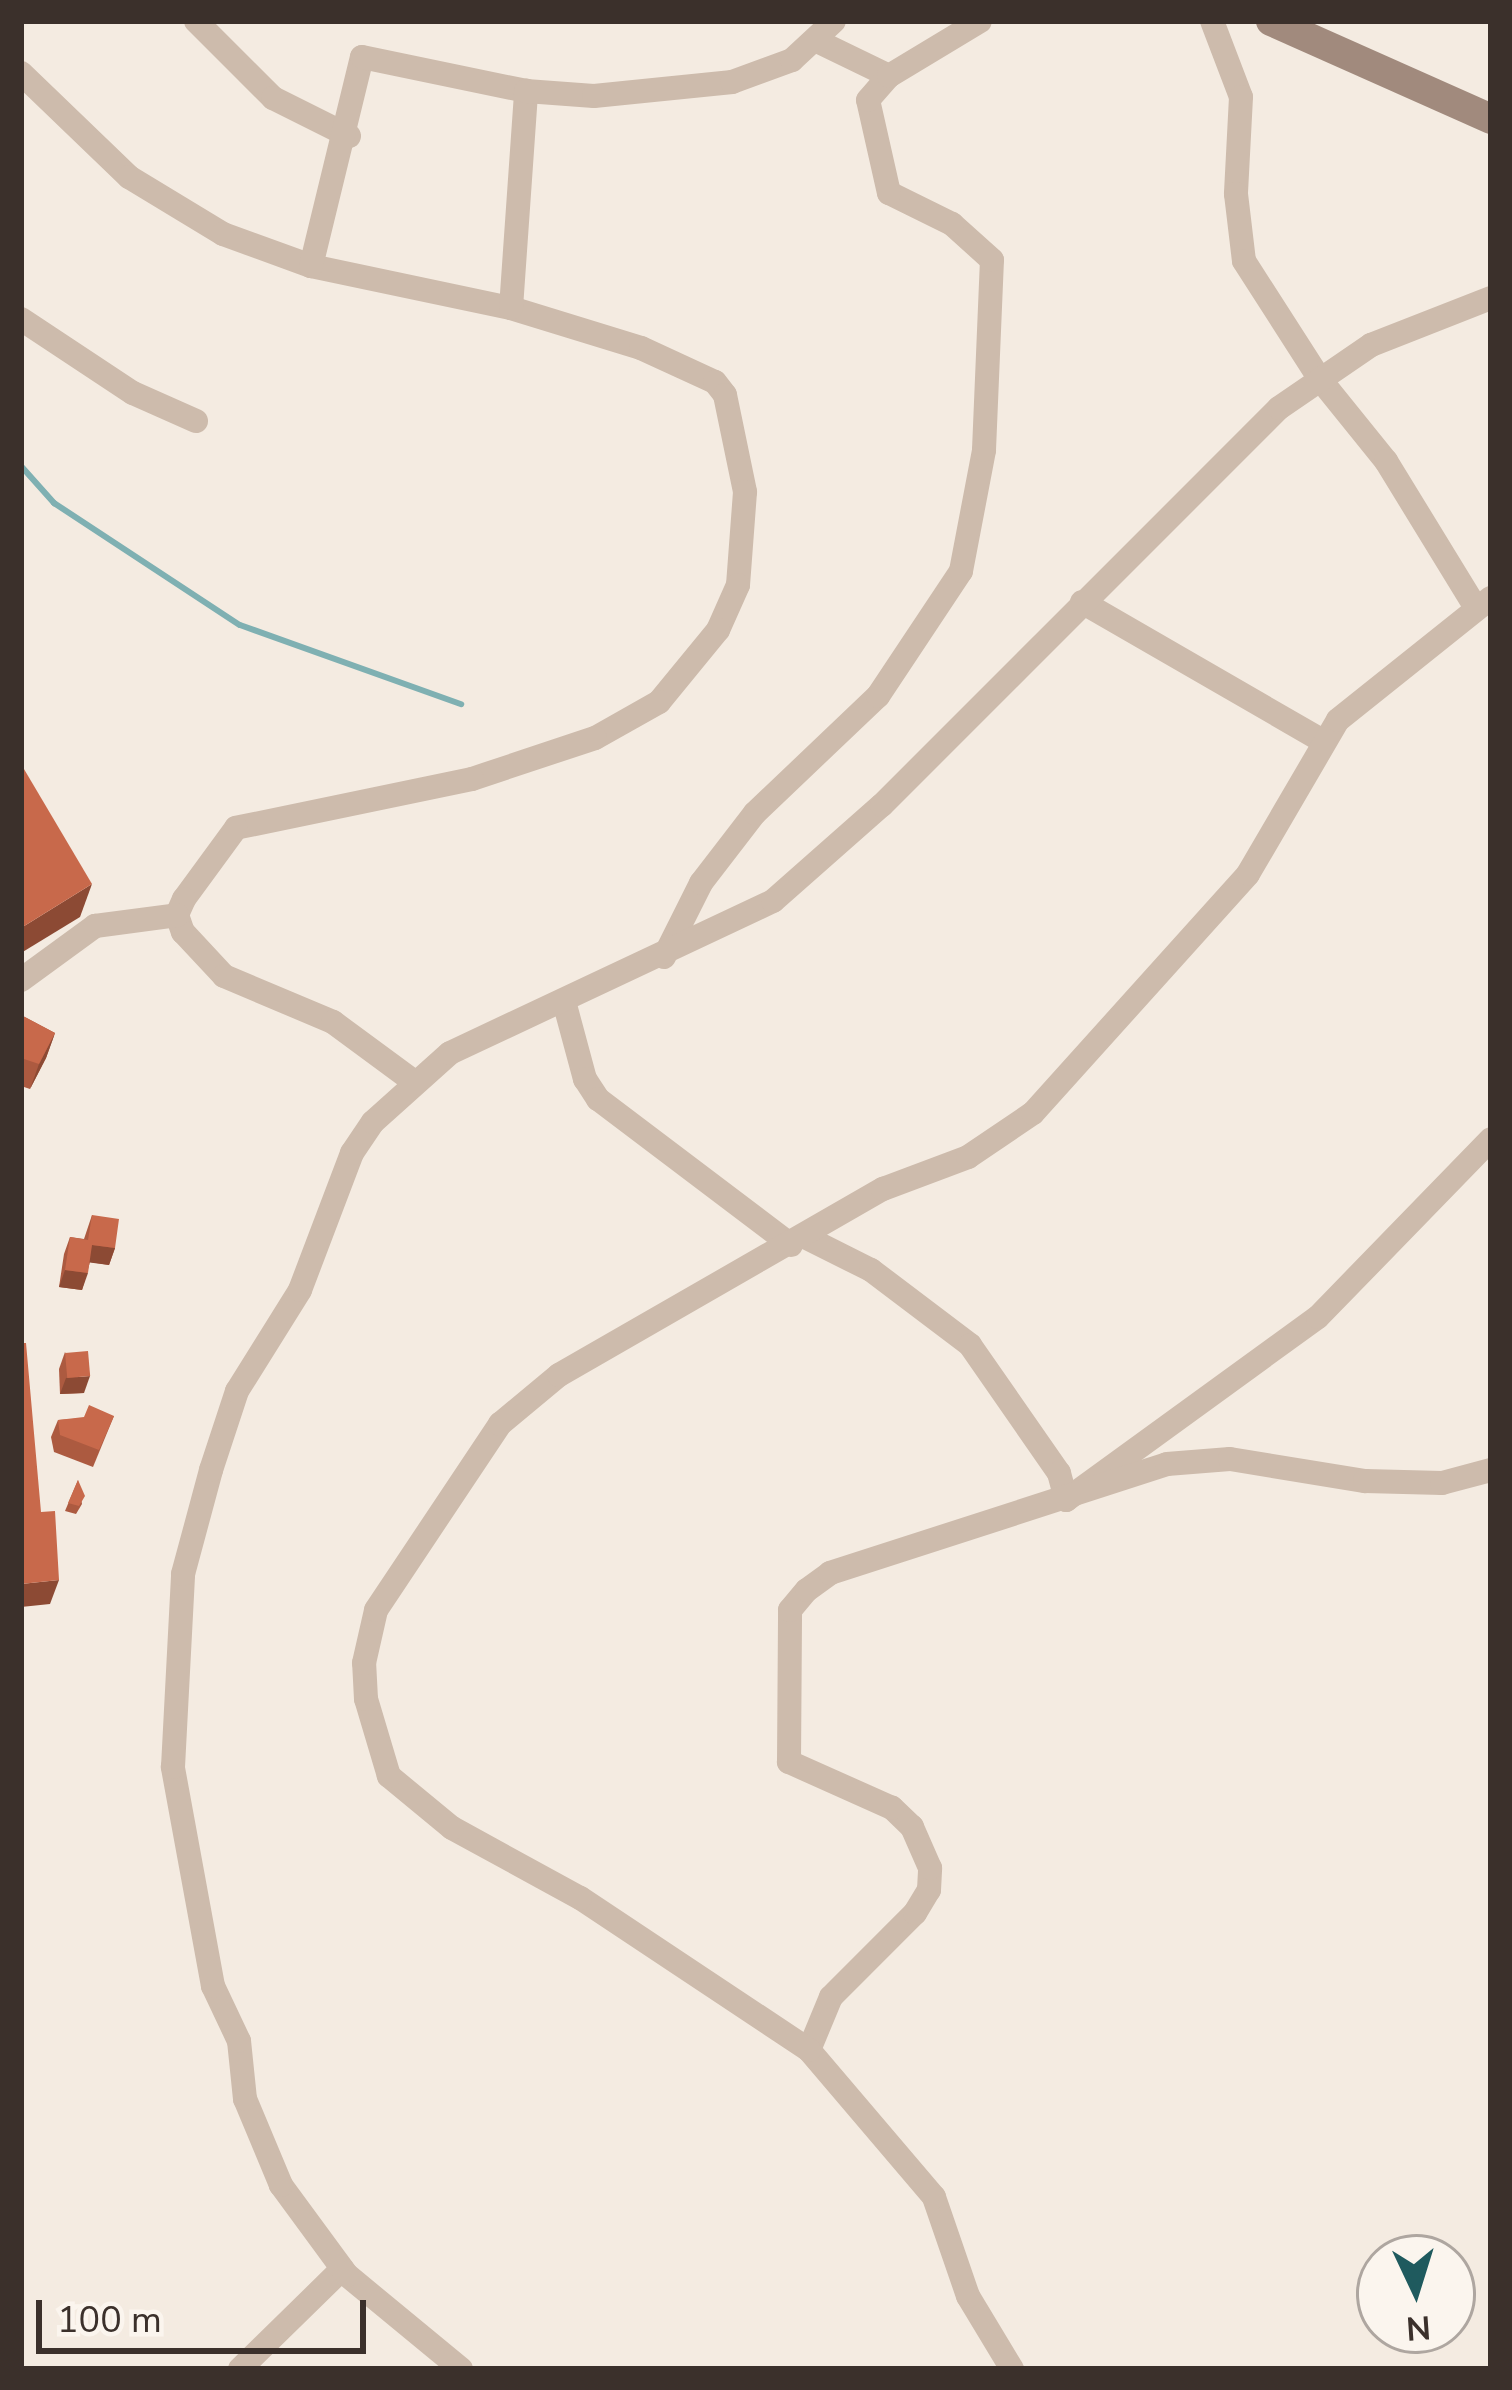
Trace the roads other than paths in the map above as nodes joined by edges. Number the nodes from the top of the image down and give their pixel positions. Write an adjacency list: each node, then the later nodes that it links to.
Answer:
1 (196, 21): 10 (street)
2 (980, 21): 7 (street)
3 (1212, 21): 15 (street)
4 (1271, 21): 9 (main road)
5 (826, 31): 7 (street); 8 (street)
6 (21, 73): 11 (street)
7 (889, 76): 21 (street)
8 (526, 91): 10 (street); 13 (street)
9 (1491, 119)
10 (349, 136): 11 (street)
11 (311, 266): 13 (street)
12 (1491, 298): 15 (street)
13 (511, 308): 20 (street)
14 (21, 319): 16 (street)
15 (1318, 378): 17 (street); 18 (street)
16 (196, 421)
17 (1082, 602): 19 (street); 21 (street)
18 (1483, 602): 19 (street)
19 (1321, 740): 26 (street)
20 (177, 915): 22 (street); 24 (street)
21 (664, 957): 23 (street)
22 (21, 980)
23 (565, 1005): 24 (street); 26 (street)
24 (413, 1082): 30 (street)
25 (1491, 1139): 28 (street)
26 (798, 1241): 28 (street); 29 (street)
27 (1491, 1470): 28 (street)
28 (1066, 1500): 29 (street)
29 (809, 2050): 33 (street)
30 (342, 2269): 31 (street); 32 (street)
31 (240, 2369)
32 (461, 2369)
33 (1012, 2369)

